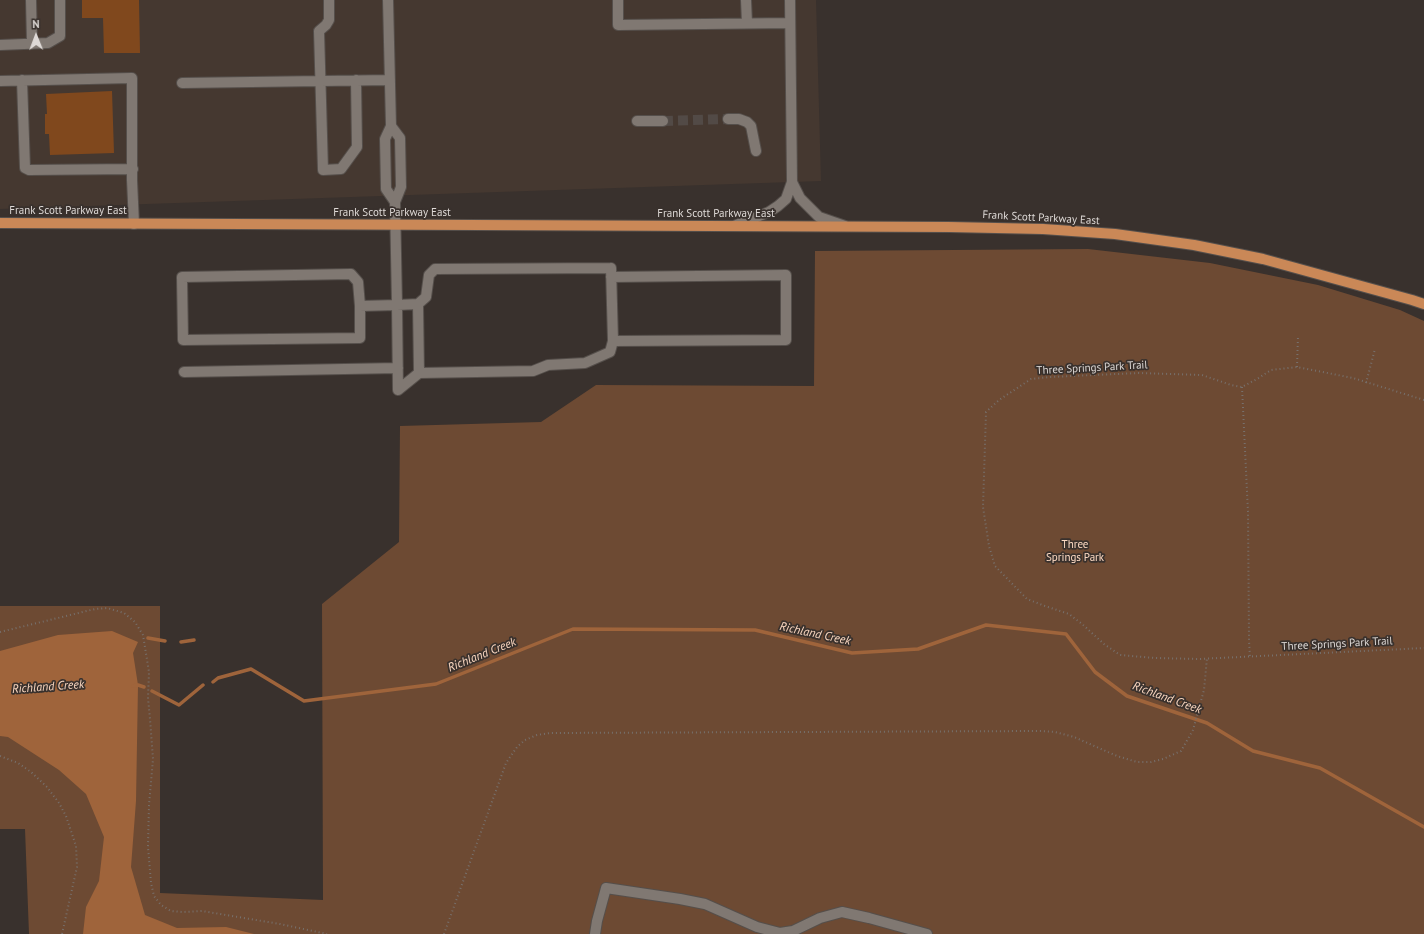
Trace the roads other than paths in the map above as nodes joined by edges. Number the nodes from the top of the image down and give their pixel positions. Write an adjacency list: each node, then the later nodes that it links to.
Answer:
1 (31, 0): 10 (lane)
2 (60, 0): 10 (lane)
3 (329, 0): 16 (lane)
4 (388, 0): 14 (lane)
5 (618, 0): 9 (lane)
6 (746, 0): 9 (lane)
7 (790, 0): 8 (lane)
8 (790, 23): 9 (lane); 24 (lane)
9 (747, 24)
10 (32, 44): 11 (lane)
11 (0, 45)
12 (22, 80): 15 (lane); 23 (lane); 23 (lane)
13 (356, 80): 14 (lane); 16 (lane); 16 (lane)
14 (390, 80): 21 (lane)
15 (0, 81)
16 (320, 81): 17 (lane)
17 (182, 83)
18 (728, 120): 22 (lane)
19 (637, 121): 20 (lane)
20 (663, 121)
21 (391, 126): 25 (lane); 25 (lane)
22 (756, 151)
23 (133, 169): 27 (lane)
24 (792, 182): 29 (lane); 30 (lane)
25 (395, 202): 28 (lane)
26 (0, 223): 27 (main road, Frank Scott Parkway East)
27 (134, 224): 28 (main road, Frank Scott Parkway East)
28 (395, 224): 29 (main road, Frank Scott Parkway East); 34 (lane)
29 (734, 226): 30 (main road, Frank Scott Parkway East)
30 (845, 226): 33 (main road, Frank Scott Parkway East)
31 (611, 277): 32 (lane); 36 (lane); 36 (lane)
32 (418, 304): 34 (lane); 39 (lane)
33 (1424, 304)
34 (397, 305): 35 (lane); 37 (lane)
35 (360, 306): 35 (lane)
36 (613, 341): 39 (lane)
37 (398, 368): 38 (lane); 39 (lane)
38 (184, 372)
39 (419, 373)
40 (595, 934): 41 (lane)
41 (927, 934)

